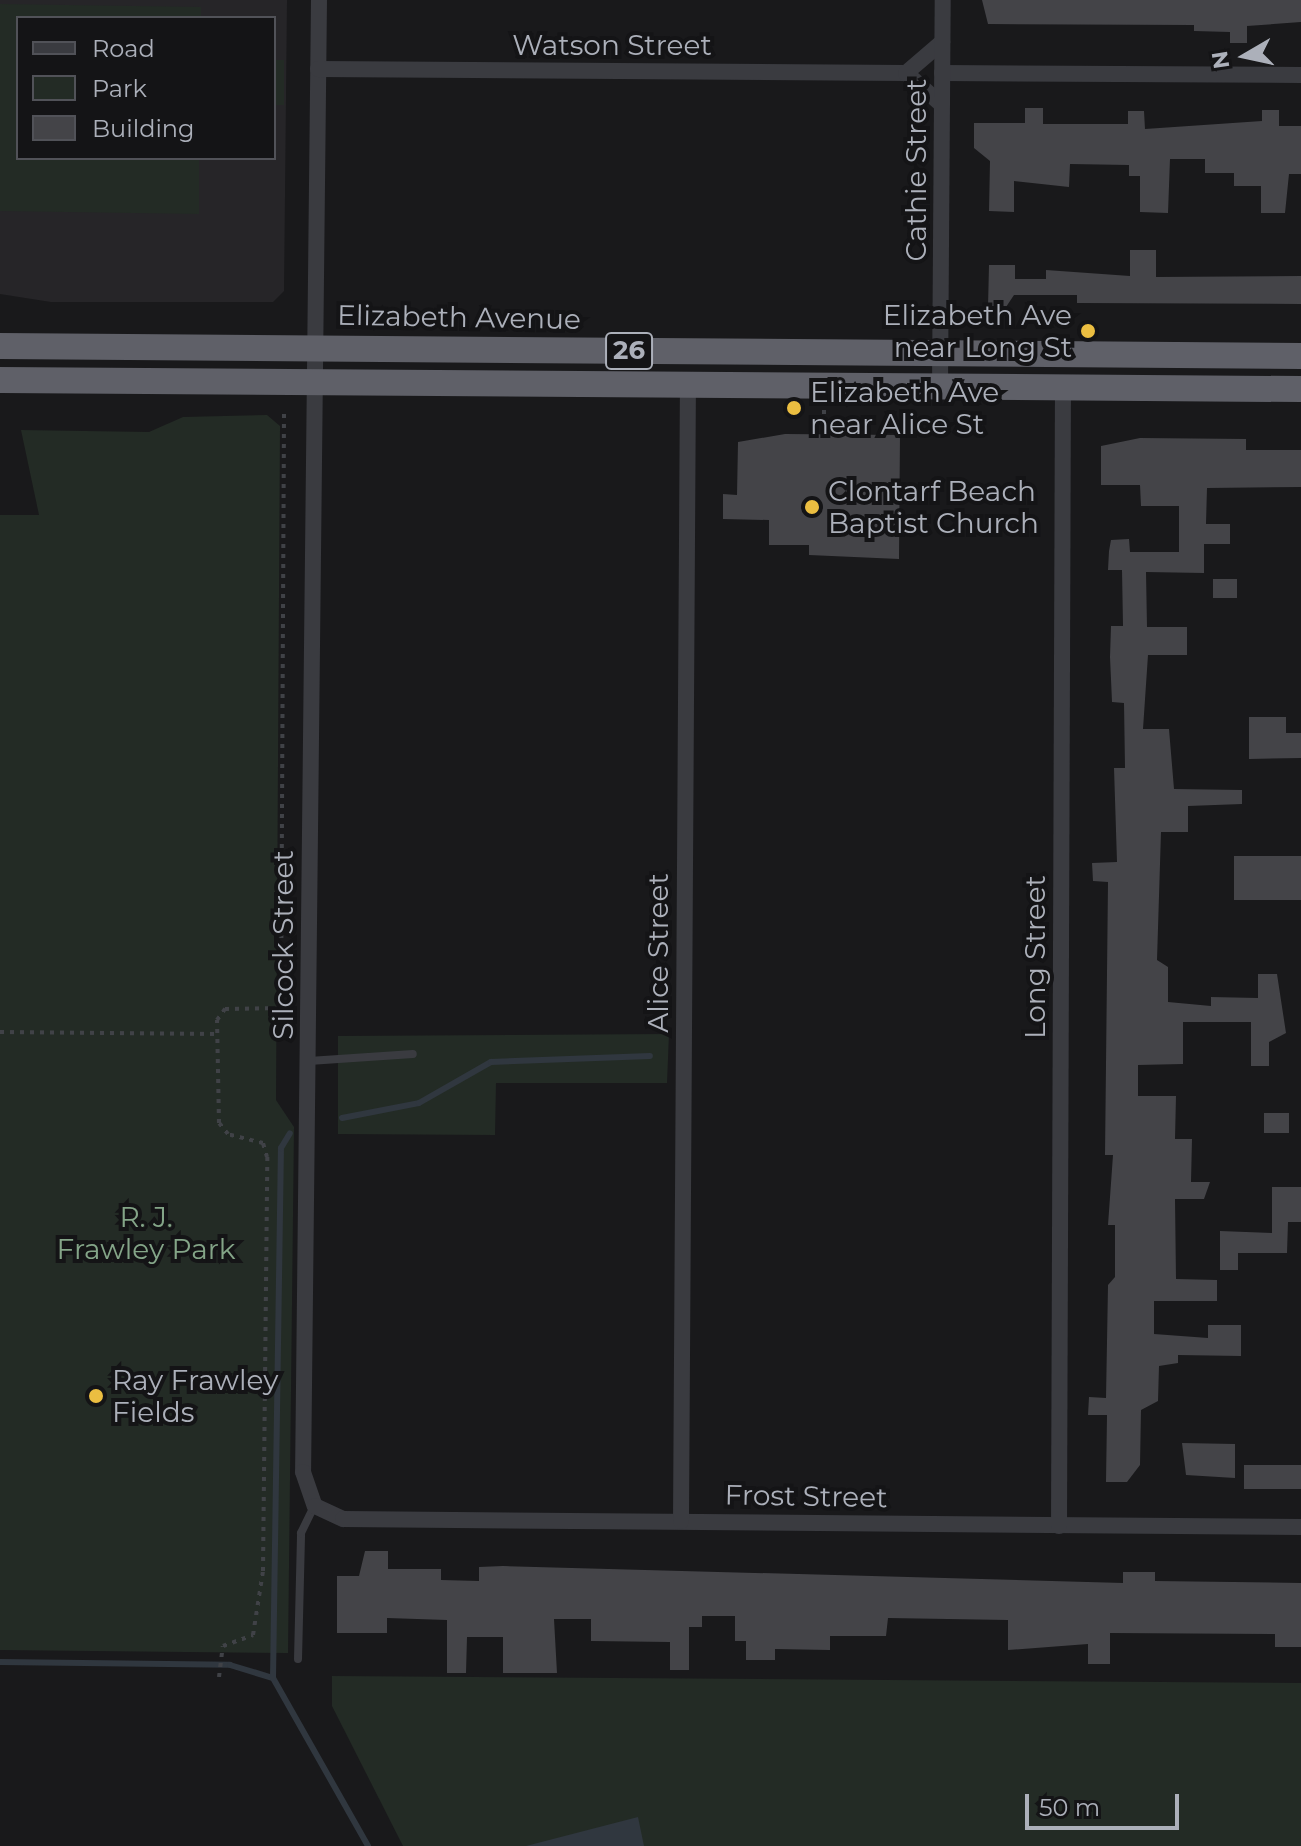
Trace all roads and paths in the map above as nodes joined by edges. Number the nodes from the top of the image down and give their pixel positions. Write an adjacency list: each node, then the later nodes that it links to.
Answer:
1 (319, 0): 4 (street, Silcock Street)
2 (943, 0): 3 (street, Cathie Street)
3 (942, 42): 5 (street); 6 (street, Cathie Street)
4 (318, 69): 5 (street, Watson Street); 10 (street, Silcock Street)
5 (906, 73): 8 (street)
6 (942, 73): 7 (street); 8 (street, Cathie Street)
7 (1301, 75)
8 (942, 105): 11 (street, Cathie Street)
9 (0, 346): 10 (highway, Elizabeth Avenue / 26)
10 (317, 347): 11 (highway, Elizabeth Avenue / 26); 14 (street, Silcock Street)
11 (941, 354): 12 (highway, Elizabeth Avenue / 26); 16 (street, Cathie Street)
12 (1301, 356)
13 (0, 380): 14 (highway, 26)
14 (312, 381): 15 (highway, 26); 25 (street, Silcock Street)
15 (688, 385): 16 (highway, 26); 27 (street, Alice Street)
16 (940, 388): 17 (highway, 26)
17 (1063, 388): 18 (highway, 26); 28 (street, Long Street)
18 (1301, 389)
19 (824, 410): 21 (path)
20 (284, 412): 23 (path)
21 (824, 432)
22 (0, 1032): 23 (path)
23 (217, 1034): 31 (path)
24 (413, 1054): 25 (lane)
25 (309, 1061): 26 (street, Silcock Street)
26 (315, 1506): 27 (street, Frost Street); 30 (lane)
27 (681, 1521): 28 (street, Frost Street)
28 (1059, 1526): 29 (street, Frost Street)
29 (1301, 1527)
30 (298, 1659)
31 (220, 1674)

